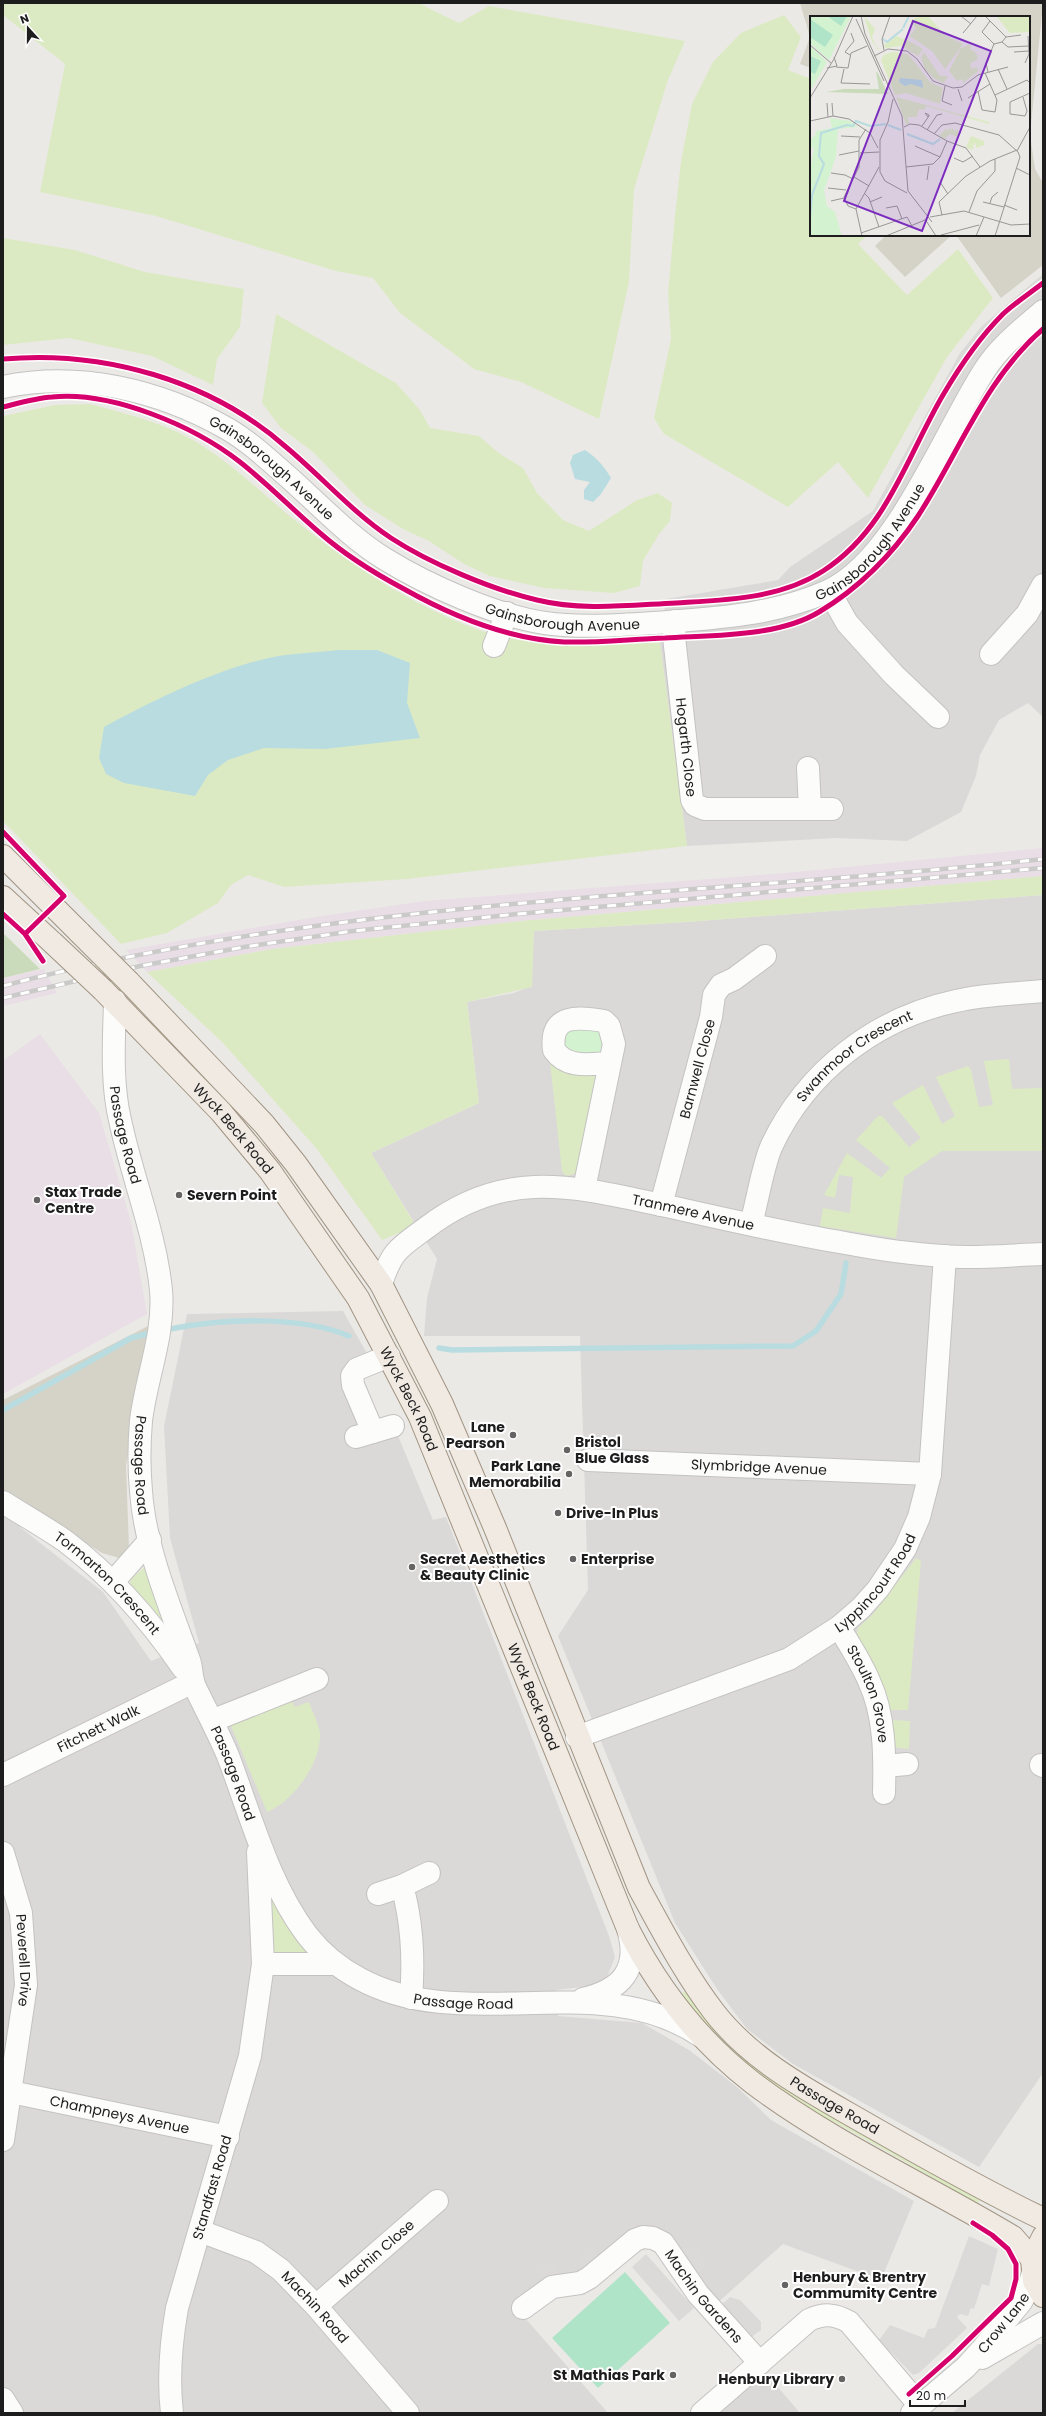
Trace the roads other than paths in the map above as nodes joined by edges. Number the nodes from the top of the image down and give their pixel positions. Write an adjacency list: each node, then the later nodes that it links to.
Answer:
1 (1043, 311): 4 (street, Gainsborough Avenue)
2 (3, 387): 5 (street, Gainsborough Avenue)
3 (1043, 585): 8 (street)
4 (829, 591): 6 (street, Gainsborough Avenue); 9 (street)
5 (507, 613): 6 (street, Gainsborough Avenue); 7 (street)
6 (664, 622): 11 (street, Hogarth Close)
7 (494, 646)
8 (991, 654)
9 (938, 717)
10 (808, 768): 11 (street)
11 (810, 809): 12 (street, Hogarth Close)
12 (832, 809)
13 (3, 856): 24 (main road, Wyck Beck Road, bridge)
14 (3, 897): 17 (main road, Wyck Beck Road, bridge)
15 (765, 956): 20 (street, Barnwell Close)
16 (1043, 991): 21 (street, Swanmoor Crescent)
17 (109, 996): 25 (main road, Wyck Beck Road); 30 (street, Passage Road)
18 (610, 1063): 19 (street)
19 (584, 1189): 20 (street, Tranmere Avenue); 24 (street, Tranmere Avenue)
20 (661, 1205): 21 (street, Tranmere Avenue)
21 (751, 1224): 23 (street, Tranmere Avenue)
22 (1043, 1254): 23 (street, Tranmere Avenue)
23 (945, 1256): 28 (street, Lyppincourt Road)
24 (381, 1284): 36 (main road, Wyck Beck Road)
25 (388, 1356): 26 (street); 46 (main road, Wyck Beck Road)
26 (374, 1432)
27 (588, 1460): 28 (street, Slymbridge Avenue)
28 (930, 1474): 32 (street, Lyppincourt Road)
29 (3, 1502): 31 (street, Tormarton Crescent)
30 (150, 1540): 31 (street); 34 (street, Passage Road)
31 (113, 1582): 34 (street, Tormarton Crescent)
32 (839, 1627): 36 (street, Lyppincourt Road); 38 (street, Stoulton Grove)
33 (317, 1679): 35 (street)
34 (193, 1682): 35 (street, Passage Road); 39 (street, Fitchett Walk)
35 (214, 1720): 41 (street, Passage Road)
36 (578, 1737): 47 (main road, Wyck Beck Road)
37 (907, 1764): 38 (street)
38 (885, 1766): 40 (street, Stoulton Grove)
39 (3, 1775)
40 (884, 1793)
41 (258, 1844): 48 (street, Passage Road); 49 (street, Passage Road)
42 (3, 1853): 54 (street, Peverell Drive)
43 (429, 1873): 44 (street)
44 (402, 1886): 45 (street); 51 (street)
45 (378, 1894)
46 (628, 1929): 50 (main road, Wyck Beck Road); 52 (street, Passage Road)
47 (668, 1942): 59 (main road, Passage Road)
48 (263, 1964): 49 (street); 56 (street, Standfast Road)
49 (334, 1964): 51 (street, Passage Road)
50 (667, 1994): 53 (main road, Passage Road)
51 (411, 1998): 52 (street, Passage Road)
52 (576, 2001): 53 (street, Passage Road)
53 (704, 2038): 62 (main road, Passage Road)
54 (11, 2092): 55 (street, Peverell Drive); 56 (street, Champneys Avenue)
55 (5, 2118): 57 (street, Peverell Drive)
56 (228, 2137): 60 (street, Standfast Road)
57 (3, 2140)
58 (437, 2201): 64 (street, Machin Close)
59 (1043, 2219)
60 (200, 2231): 64 (street, Machin Road); 72 (street, Standfast Road)
61 (1043, 2237): 62 (main road)
62 (1032, 2266): 63 (main road); 68 (street, Crow Lane)
63 (1043, 2296)
64 (316, 2306): 73 (street, Machin Road)
65 (523, 2308): 67 (street, Machin Gardens)
66 (1043, 2323): 68 (street, Crow Lane)
67 (760, 2362): 70 (street); 74 (street)
68 (966, 2367): 70 (street, Crow Lane)
69 (3, 2400): 71 (street)
70 (916, 2410)
71 (12, 2413)
72 (172, 2413)
73 (408, 2413)
74 (702, 2413)

